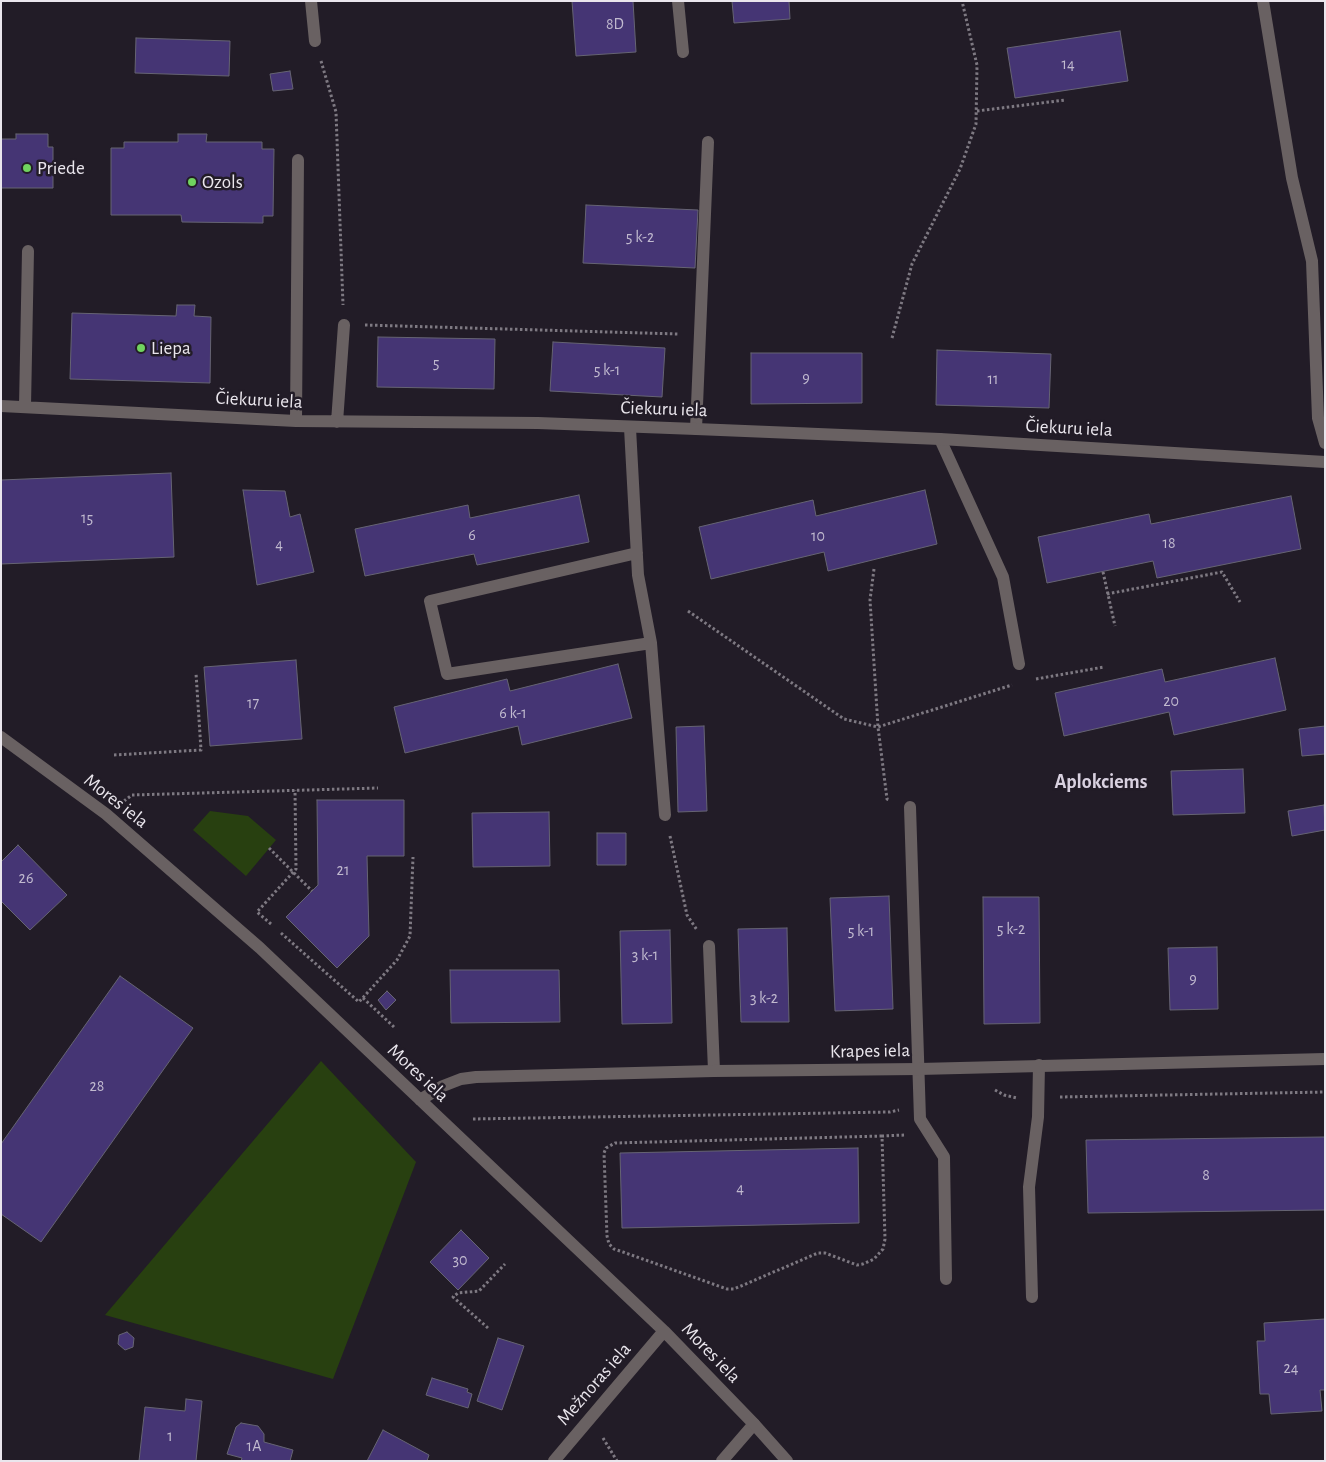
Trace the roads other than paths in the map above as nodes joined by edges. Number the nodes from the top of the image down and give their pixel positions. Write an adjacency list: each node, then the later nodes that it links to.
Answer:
1 (311, 1): 4 (street)
2 (678, 1): 5 (street)
3 (1262, 1): 17 (street)
4 (315, 41)
5 (683, 52)
6 (708, 142): 15 (street)
7 (298, 160): 12 (street)
8 (28, 251): 11 (street)
9 (344, 325): 13 (street)
10 (1, 406): 11 (street, Čiekuru iela)
11 (25, 406): 12 (street, Čiekuru iela)
12 (296, 421): 13 (street, Čiekuru iela)
13 (337, 422): 14 (street, Čiekuru iela)
14 (630, 428): 15 (street, Čiekuru iela); 19 (street)
15 (696, 429): 16 (street, Čiekuru iela)
16 (940, 440): 18 (street, Čiekuru iela); 21 (street)
17 (1325, 443)
18 (1325, 462)
19 (637, 553): 20 (street); 20 (street)
20 (651, 643): 24 (street)
21 (1019, 664)
22 (1, 737): 30 (street, Mores iela)
23 (910, 806): 28 (street)
24 (665, 816)
25 (709, 946): 29 (street)
26 (1325, 1059): 27 (street, Krapes iela)
27 (1039, 1065): 28 (street, Krapes iela); 32 (street)
28 (919, 1069): 29 (street, Krapes iela); 31 (street)
29 (714, 1071): 30 (street, Krapes iela)
30 (420, 1100): 33 (street, Mores iela)
31 (946, 1279)
32 (1032, 1297)
33 (664, 1331): 34 (street, Mores iela); 35 (street, Mežnoras iela)
34 (754, 1424): 36 (street); 37 (street, Mores iela)
35 (554, 1461)
36 (722, 1461)
37 (787, 1461)

